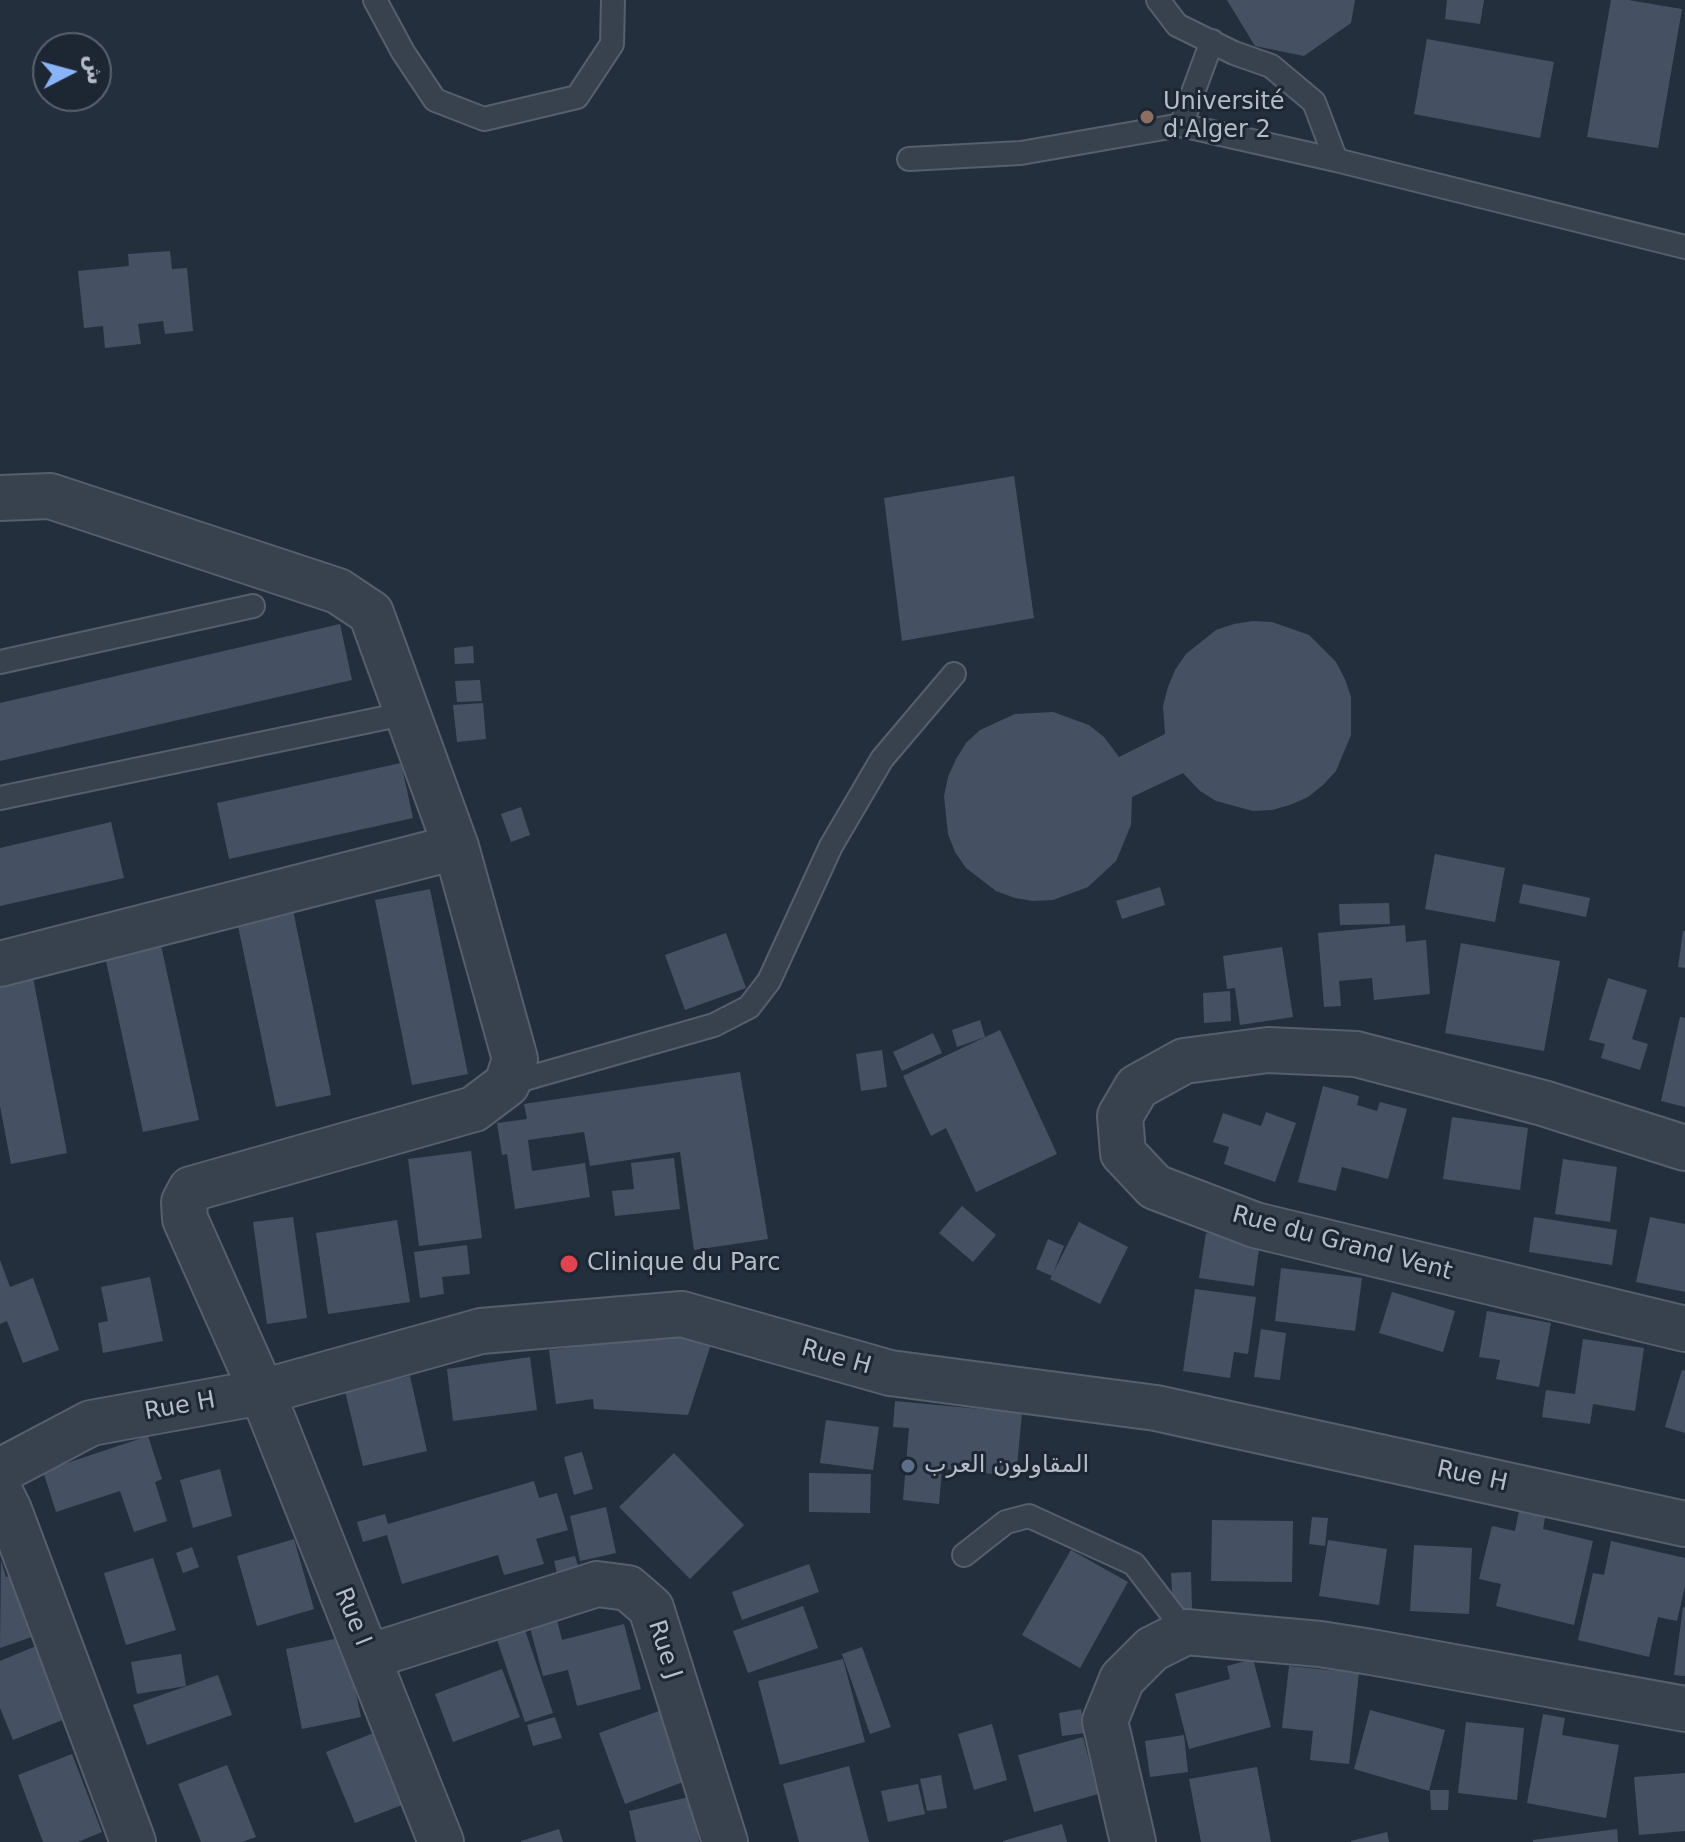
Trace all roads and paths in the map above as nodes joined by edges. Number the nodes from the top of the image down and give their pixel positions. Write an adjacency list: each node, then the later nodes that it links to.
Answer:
1 (375, 0): 2 (lane)
2 (613, 0)
3 (1158, 0): 4 (lane)
4 (1212, 41): 5 (lane); 7 (lane)
5 (1181, 125): 6 (lane); 7 (lane)
6 (909, 159)
7 (1336, 160): 8 (lane)
8 (1685, 247)
9 (0, 498): 13 (street)
10 (253, 606): 11 (lane)
11 (0, 662)
12 (954, 674): 17 (lane)
13 (408, 713): 14 (lane); 15 (street)
14 (0, 798)
15 (456, 847): 16 (street); 17 (street)
16 (0, 964)
17 (507, 1084): 20 (street, Rue I)
18 (1685, 1148): 19 (street, Rue du Grand Vent)
19 (1685, 1329)
20 (262, 1392): 21 (street, Rue H); 23 (street, Rue H); 26 (street, Rue I)
21 (0, 1471)
22 (0, 1492): 28 (street)
23 (1685, 1524)
24 (964, 1555): 25 (lane)
25 (1186, 1632): 27 (street); 31 (street)
26 (368, 1657): 29 (street, Rue I); 30 (street, Rue J)
27 (1685, 1709)
28 (133, 1842)
29 (441, 1842)
30 (725, 1842)
31 (1133, 1842)

